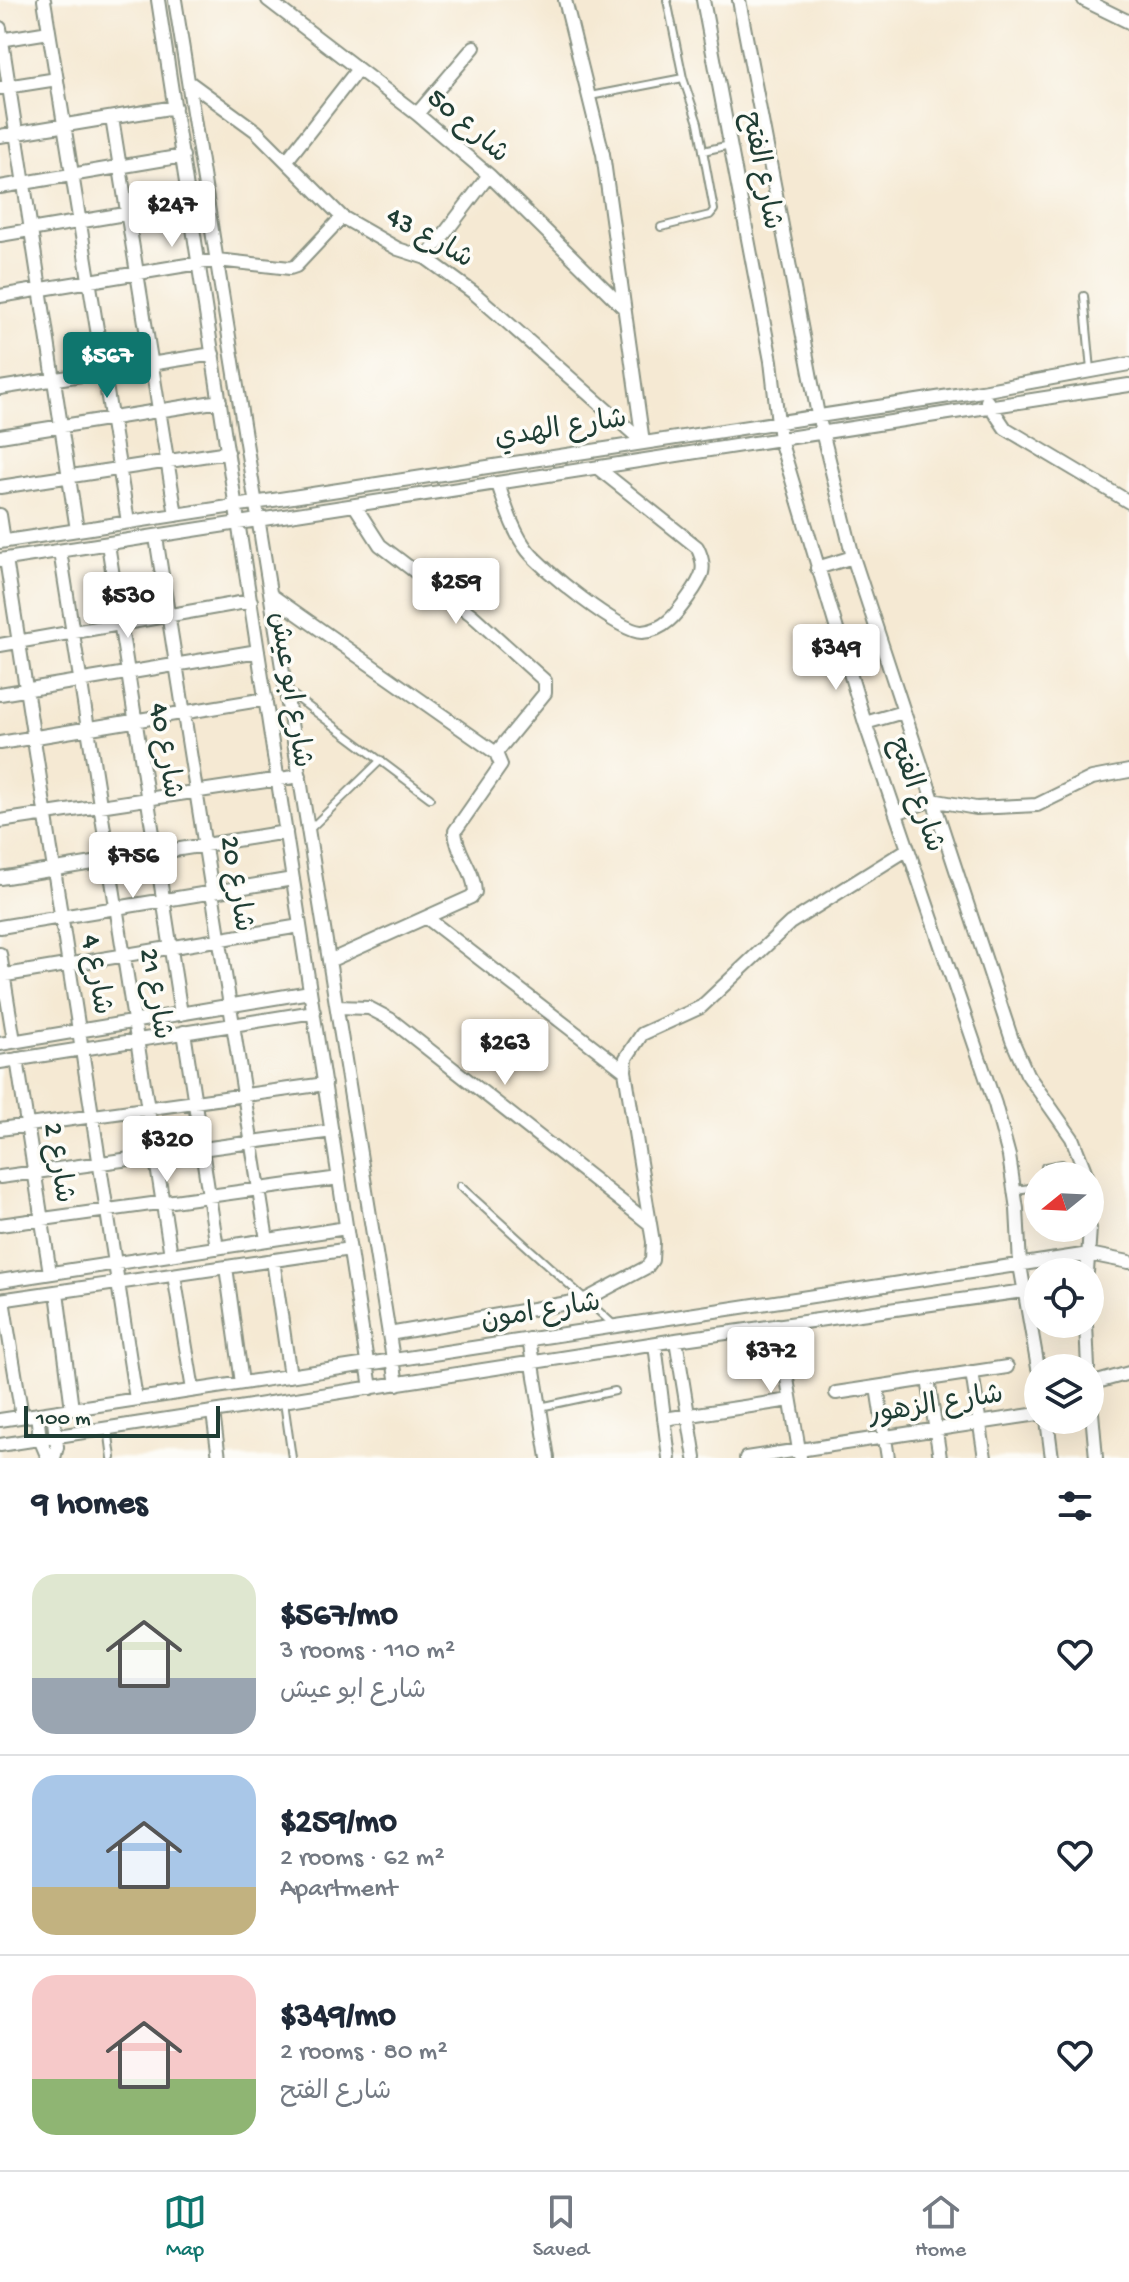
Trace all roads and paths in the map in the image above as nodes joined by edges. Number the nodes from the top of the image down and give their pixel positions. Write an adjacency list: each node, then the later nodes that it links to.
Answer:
1 (44, 0): 12 (street)
2 (158, 0): 10 (street, شارع ابو عيش)
3 (268, 0): 15 (street, شارع 50)
4 (565, 0): 20 (street)
5 (667, 0): 16 (lane)
6 (703, 0): 27 (street, شارع الفتح)
7 (739, 0): 64 (street, شارع الفتح)
8 (1084, 0): 11 (street)
9 (176, 6): 10 (street); 18 (street, شارع ابو عيش)
10 (161, 15): 21 (street, شارع ابو عيش)
11 (1129, 22)
12 (49, 32): 13 (street); 17 (street)
13 (1, 36): 19 (street)
14 (474, 47): 22 (street)
15 (358, 69): 22 (street, شارع 50); 30 (street)
16 (683, 78): 20 (lane); 28 (lane)
17 (57, 79): 19 (street); 24 (street)
18 (189, 82): 30 (street, شارع 43); 44 (street, شارع ابو عيش)
19 (4, 87): 25 (street)
20 (590, 96): 51 (street)
21 (175, 107): 23 (street); 29 (street, شارع ابو عيش)
22 (417, 114): 33 (street, شارع 50)
23 (112, 118): 24 (street); 31 (street)
24 (64, 126): 25 (street); 32 (street)
25 (16, 134): 26 (street); 34 (street)
26 (0, 136)
27 (730, 145): 28 (lane); 66 (street, شارع الفتح)
28 (703, 151): 40 (lane)
29 (183, 156): 31 (street); 36 (street, شارع ابو عيش)
30 (287, 160): 38 (street, شارع 43)
31 (120, 167): 32 (street); 37 (street)
32 (72, 175): 34 (street); 39 (street)
33 (489, 175): 43 (street); 51 (street, شارع 50)
34 (24, 183): 35 (street); 41 (street)
35 (0, 187)
36 (190, 203): 37 (street); 45 (street, شارع ابو عيش)
37 (127, 214): 39 (street); 46 (street)
38 (342, 217): 43 (street, شارع 43); 44 (street)
39 (80, 222): 41 (street); 47 (street)
40 (661, 227)
41 (31, 230): 42 (street); 48 (street)
42 (0, 235)
43 (426, 258): 71 (street, شارع 43)
44 (217, 260): 45 (street); 80 (street, شارع ابو عيش)
45 (199, 263): 46 (street); 52 (street, شارع ابو عيش)
46 (137, 273): 47 (street); 53 (street)
47 (89, 281): 48 (street); 56 (street)
48 (40, 289): 49 (street); 57 (street)
49 (0, 296)
50 (1084, 296): 55 (lane)
51 (622, 306): 71 (street)
52 (213, 354): 53 (street); 61 (street, شارع ابو عيش)
53 (151, 364): 56 (street); 63 (street)
54 (1129, 364): 55 (street, شارع الهدي)
55 (1091, 370): 60 (street, شارع الهدي)
56 (104, 372): 57 (street); 65 (street)
57 (54, 380): 59 (street); 67 (street)
58 (1129, 385): 62 (street, شارع الهدي)
59 (0, 388)
60 (982, 391): 62 (street); 64 (street, شارع الهدي)
61 (220, 401): 63 (street); 72 (street, شارع ابو عيش)
62 (989, 407): 68 (street, شارع الهدي); 79 (street)
63 (159, 410): 65 (street); 73 (street)
64 (818, 415): 66 (street, شارع الهدي); 68 (street, شارع الفتح)
65 (111, 418): 67 (street); 74 (street)
66 (777, 421): 70 (street, شارع الفتح); 71 (street, شارع الهدي)
67 (61, 426): 69 (street); 76 (street)
68 (822, 434): 70 (street, شارع الهدي); 93 (street, شارع الفتح)
69 (0, 436)
70 (780, 440): 75 (street, شارع الهدي); 95 (street, شارع الفتح)
71 (643, 442): 80 (street, شارع الهدي)
72 (228, 452): 73 (street); 81 (street, شارع ابو عيش)
73 (167, 461): 74 (street); 84 (street)
74 (119, 468): 76 (street); 86 (street)
75 (599, 469): 77 (street, شارع الهدي); 77 (street)
76 (69, 476): 78 (street); 88 (street)
77 (498, 484): 82 (street, شارع الهدي)
78 (0, 487)
79 (1129, 502)
80 (256, 503): 81 (street, شارع الهدي); 85 (street, شارع ابو عيش)
81 (236, 506): 84 (street, شارع الهدي); 87 (street, شارع ابو عيش)
82 (355, 506): 85 (street, شارع الهدي); 118 (street)
83 (0, 515): 90 (street)
84 (176, 515): 86 (street, شارع الهدي)
85 (259, 521): 87 (street, شارع الهدي); 96 (street, شارع ابو عيش)
86 (128, 522): 88 (street, شارع الهدي)
87 (239, 524): 89 (street, شارع الهدي); 97 (street, شارع ابو عيش)
88 (77, 530): 90 (street, شارع الهدي)
89 (156, 537): 91 (street, شارع الهدي); 98 (street, شارع 20)
90 (2, 542)
91 (108, 544): 92 (street, شارع الهدي); 99 (street, شارع 40)
92 (60, 551): 94 (street, شارع الهدي); 100 (street, شارع 21)
93 (853, 557): 95 (street); 111 (street, شارع الفتح)
94 (3, 560): 101 (street, شارع 4)
95 (817, 568): 114 (street, شارع الفتح)
96 (271, 595): 108 (street, شارع ابو عيش); 118 (street)
97 (251, 601): 98 (street); 103 (street, شارع ابو عيش)
98 (168, 615): 99 (street); 104 (street, شارع 20)
99 (120, 624): 100 (street); 105 (street, شارع 40)
100 (72, 632): 101 (street); 106 (street, شارع 21)
101 (19, 641): 102 (street); 107 (street, شارع 4)
102 (0, 645)
103 (258, 651): 104 (street); 110 (street, شارع ابو عيش)
104 (176, 665): 105 (street); 112 (street, شارع 20)
105 (128, 673): 106 (street); 113 (street, شارع 40)
106 (80, 681): 107 (street); 115 (street, شارع 21)
107 (26, 690): 109 (street); 116 (street, شارع 4)
108 (289, 692): 119 (lane); 121 (street, شارع ابو عيش)
109 (0, 694)
110 (266, 699): 112 (street); 122 (street, شارع ابو عيش)
111 (903, 712): 114 (street); 126 (street, شارع الفتح)
112 (183, 713): 113 (street); 123 (street, شارع 20)
113 (135, 721): 115 (street); 125 (street, شارع 40)
114 (865, 723): 128 (street, شارع الفتح)
115 (88, 728): 116 (street); 127 (street, شارع 21)
116 (34, 737): 117 (street); 129 (street, شارع 4)
117 (0, 743)
118 (496, 753): 144 (street)
119 (381, 760): 124 (lane); 131 (lane)
120 (1129, 771): 126 (street)
121 (300, 776): 122 (street); 131 (street, شارع ابو عيش)
122 (278, 780): 123 (street); 132 (street, شارع ابو عيش)
123 (196, 792): 125 (street); 133 (street, شارع 20)
124 (430, 798)
125 (147, 799): 127 (street); 135 (street, شارع 40)
126 (932, 800): 128 (street); 182 (street, شارع الفتح)
127 (100, 806): 129 (street); 136 (street, شارع 21)
128 (896, 813): 134 (street, شارع الفتح)
129 (46, 815): 130 (street); 137 (street, شارع 4)
130 (0, 821)
131 (309, 830): 151 (street, شارع ابو عيش)
132 (286, 832): 133 (street); 139 (street, شارع ابو عيش)
133 (204, 845): 135 (street); 140 (street, شارع 20)
134 (908, 849): 170 (street); 190 (street, شارع الفتح)
135 (156, 853): 136 (street); 141 (street, شارع 40)
136 (108, 860): 137 (street); 142 (street, شارع 21)
137 (54, 869): 138 (street); 143 (street, شارع 4)
138 (0, 878)
139 (293, 879): 140 (street); 145 (street, شارع ابو عيش)
140 (212, 892): 141 (street); 147 (street, شارع 20)
141 (163, 900): 142 (street); 148 (street, شارع 40)
142 (116, 908): 143 (street); 150 (street, شارع 21)
143 (61, 917): 146 (street); 152 (street, شارع 4)
144 (427, 918): 151 (street); 170 (street)
145 (300, 926): 147 (street); 155 (street, شارع ابو عيش)
146 (0, 927)
147 (219, 939): 148 (street); 156 (street, شارع 20)
148 (170, 947): 150 (street); 159 (street, شارع 40)
149 (0, 954): 153 (street)
150 (123, 955): 152 (street); 160 (street, شارع 21)
151 (329, 961): 154 (street, شارع ابو عيش)
152 (69, 964): 153 (street); 162 (street, شارع 4)
153 (2, 976): 165 (street)
154 (333, 982): 155 (street); 157 (street, شارع ابو عيش)
155 (310, 989): 156 (street); 158 (street, شارع ابو عيش)
156 (230, 1005): 159 (street); 161 (street, شارع 20)
157 (337, 1007): 195 (street); 221 (street, شارع ابو عيش)
158 (314, 1012): 161 (street); 171 (street, شارع ابو عيش)
159 (181, 1014): 160 (street)
160 (134, 1021): 162 (street); 164 (street, شارع 21)
161 (233, 1025): 163 (street); 172 (street, شارع 20)
162 (79, 1030): 165 (street); 167 (street, شارع 4)
163 (184, 1032): 164 (street); 173 (street)
164 (137, 1040): 167 (street); 174 (street, شارع 21)
165 (14, 1041): 166 (street)
166 (0, 1044)
167 (82, 1049): 168 (street); 175 (street, شارع 4)
168 (17, 1059): 169 (street); 176 (street, شارع 2)
169 (0, 1062)
170 (625, 1071): 195 (street)
171 (325, 1084): 172 (street); 178 (street, شارع ابو عيش)
172 (244, 1095): 173 (street); 179 (street, شارع 20)
173 (194, 1102): 174 (street); 180 (street)
174 (148, 1108): 175 (street); 181 (street, شارع 21)
175 (92, 1116): 176 (street); 183 (street, شارع 4)
176 (27, 1125): 177 (street); 184 (street, شارع 2)
177 (0, 1129)
178 (332, 1131): 179 (street); 186 (street, شارع ابو عيش)
179 (251, 1142): 180 (street); 188 (street, شارع 20)
180 (202, 1149): 181 (street); 191 (street)
181 (155, 1156): 183 (street); 192 (street, شارع 21)
182 (1081, 1162)
183 (100, 1163): 184 (street); 193 (street, شارع 4)
184 (34, 1172): 185 (street); 194 (street, شارع 2)
185 (0, 1177)
186 (339, 1178): 188 (street); 197 (street, شارع ابو عيش)
187 (460, 1186): 218 (lane)
188 (259, 1189): 191 (street); 198 (street, شارع 20)
189 (1024, 1189): 190 (lane)
190 (1015, 1190): 208 (street, شارع الفتح)
191 (209, 1196): 192 (street); 200 (street)
192 (163, 1202): 193 (street); 203 (street, شارع 21)
193 (107, 1210): 194 (street); 207 (street, شارع 4)
194 (42, 1219): 196 (street); 210 (street, شارع 2)
195 (650, 1224): 218 (street)
196 (0, 1225)
197 (346, 1228): 198 (street); 201 (street, شارع ابو عيش)
198 (267, 1240): 200 (street)
199 (1089, 1242): 202 (street)
200 (217, 1248): 203 (street)
201 (350, 1249): 205 (street); 227 (street, شارع ابو عيش)
202 (1089, 1254): 204 (street); 206 (street); 208 (street, شارع امون)
203 (171, 1255): 207 (street)
204 (1089, 1258)
205 (273, 1260): 209 (street); 231 (street)
206 (1129, 1262)
207 (115, 1263): 210 (street); 214 (street, شارع 4)
208 (1020, 1265): 211 (street, شارع الفتح); 220 (street, شارع امون)
209 (226, 1267): 212 (street); 234 (street)
210 (50, 1273): 213 (street)
211 (1024, 1273)
212 (174, 1275): 214 (street); 238 (street)
213 (0, 1278)
214 (118, 1283): 216 (street); 241 (street, شارع 4)
215 (1024, 1291): 219 (street, شارع امون)
216 (57, 1292): 217 (street); 245 (street)
217 (2, 1300): 250 (street)
218 (585, 1300): 220 (lane); 221 (street)
219 (778, 1325): 223 (street, شارع امون); 242 (street)
220 (615, 1326): 222 (street, شارع امون)
221 (389, 1334): 225 (street, شارع ابو عيش)
222 (529, 1339): 225 (street, شارع امون); 226 (street)
223 (676, 1340): 224 (street, شارع امون); 249 (street)
224 (655, 1344): 226 (street, شارع امون); 252 (street)
225 (394, 1360): 227 (street, شارع امون); 235 (street, شارع ابو عيش)
226 (533, 1363): 235 (street, شارع امون); 244 (street)
227 (367, 1364): 231 (street, شارع امون); 237 (street, شارع ابو عيش)
228 (1007, 1367): 229 (street)
229 (972, 1372): 232 (street); 254 (street)
230 (1129, 1373): 233 (street)
231 (290, 1376): 234 (street, شارع امون)
232 (928, 1379): 236 (street); 256 (street)
233 (1104, 1380)
234 (242, 1383): 238 (street, شارع امون)
235 (397, 1384): 237 (street, شارع امون)
236 (877, 1387): 240 (street); 260 (street)
237 (371, 1388): 243 (street, شارع امون)
238 (193, 1390): 241 (street, شارع امون)
239 (615, 1391): 244 (lane)
240 (836, 1393)
241 (136, 1399): 245 (street, شارع امون)
242 (790, 1400): 249 (street); 263 (street)
243 (284, 1401): 247 (street, شارع امون); 267 (lane)
244 (540, 1407): 268 (street)
245 (72, 1409): 246 (street, شارع امون)
246 (53, 1412): 248 (street, شارع امون); 259 (street)
247 (213, 1413): 255 (street, شارع امون); 266 (street)
248 (37, 1414): 250 (street, شارع امون); 261 (street)
249 (688, 1415): 252 (street); 270 (street)
250 (22, 1416): 253 (street, شارع امون)
251 (1024, 1416): 254 (street, شارع الزهور)
252 (664, 1419): 269 (street)
253 (0, 1420)
254 (980, 1423): 256 (street, شارع الزهور); 274 (street)
255 (108, 1428): 259 (street, شارع امون); 265 (lane)
256 (936, 1430): 260 (street, شارع الزهور); 273 (street)
257 (1049, 1434): 275 (street)
258 (1094, 1434): 276 (street)
259 (57, 1436): 261 (street, شارع امون); 264 (street)
260 (885, 1437): 263 (street, شارع الزهور); 272 (street)
261 (40, 1439): 262 (street, شارع امون); 264 (street)
262 (0, 1445)
263 (799, 1454): 271 (street, شارع الزهور)
264 (51, 1458)
265 (112, 1458)
266 (219, 1458)
267 (292, 1458)
268 (548, 1458)
269 (669, 1458)
270 (695, 1458)
271 (746, 1458)
272 (888, 1458)
273 (940, 1458)
274 (985, 1458)
275 (1052, 1458)
276 (1096, 1458)

